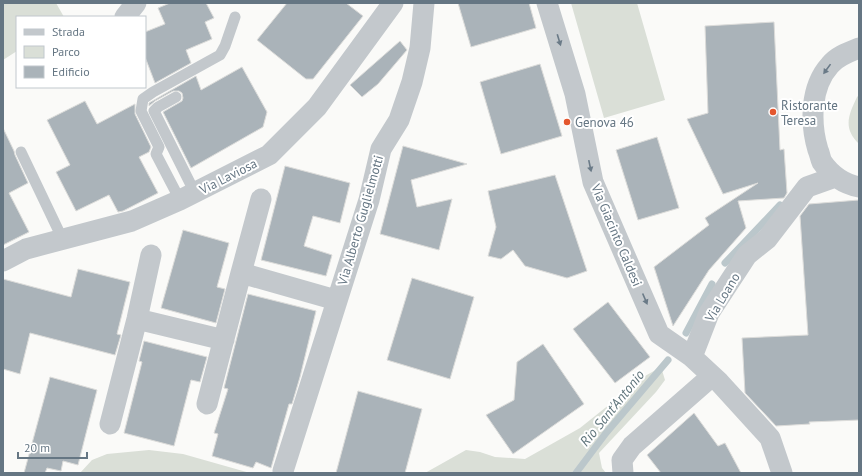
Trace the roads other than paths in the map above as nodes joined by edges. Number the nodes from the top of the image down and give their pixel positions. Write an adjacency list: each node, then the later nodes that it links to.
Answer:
1 (136, 3): 5 (street)
2 (424, 3): 18 (street, Via Alberto Guglielmotti)
3 (548, 3): 21 (street, Via Giacinto Caldesi, one-way to 21)
4 (384, 6): 12 (street, Via Laviosa)
5 (126, 16)
6 (235, 17): 12 (lane)
7 (859, 48): 10 (street, one-way to 10)
8 (176, 97): 12 (lane)
9 (21, 152): 14 (lane)
10 (835, 177): 11 (street); 21 (street, Via Loano)
11 (859, 188)
12 (188, 196): 14 (street, Via Laviosa)
13 (261, 199): 17 (street)
14 (63, 240): 16 (street, Via Laviosa)
15 (151, 255): 19 (street)
16 (3, 261)
17 (241, 273): 18 (street, Via Alberto Guglielmotti); 20 (street)
18 (336, 300): 25 (street, Via Alberto Guglielmotti)
19 (137, 319): 20 (street); 24 (street)
20 (224, 340): 23 (street)
21 (692, 357): 22 (street)
22 (712, 376): 26 (street); 27 (street)
23 (207, 404)
24 (110, 424)
25 (283, 471)
26 (623, 473)
27 (782, 473)

